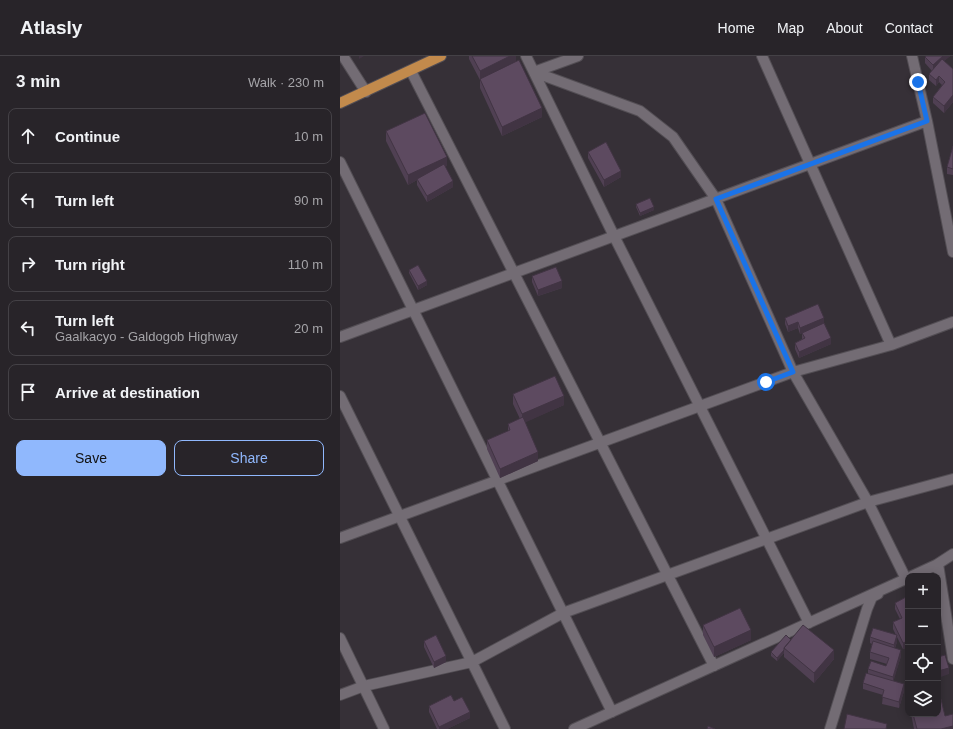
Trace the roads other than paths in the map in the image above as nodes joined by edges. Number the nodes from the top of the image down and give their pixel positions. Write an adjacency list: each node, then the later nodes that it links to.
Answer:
1 (343, 56): 9 (street)
2 (440, 56): 7 (main road)
3 (526, 56): 8 (street)
4 (578, 56): 8 (street)
5 (762, 56): 13 (street)
6 (912, 56): 11 (street)
7 (411, 70): 9 (main road); 17 (street)
8 (534, 72): 14 (street); 15 (street)
9 (366, 92): 10 (main road)
10 (340, 103)
11 (927, 121): 13 (street); 16 (street)
12 (340, 162): 18 (street)
13 (810, 164): 14 (street); 21 (street)
14 (716, 199): 15 (street); 22 (street)
15 (614, 236): 17 (street); 24 (street)
16 (953, 252)
17 (514, 273): 18 (street); 25 (street)
18 (412, 311): 20 (street); 27 (street)
19 (953, 322): 21 (street)
20 (340, 337)
21 (891, 345): 22 (street)
22 (793, 372): 24 (street); 28 (street)
23 (340, 396): 29 (street)
24 (701, 405): 25 (street); 31 (street)
25 (601, 441): 27 (street); 36 (street)
26 (953, 479): 28 (street)
27 (498, 480): 29 (street); 39 (street)
28 (868, 502): 31 (street); 34 (street)
29 (400, 515): 30 (street); 43 (street)
30 (340, 538)
31 (768, 539): 36 (street); 40 (street)
32 (953, 554): 33 (street)
33 (938, 564): 35 (street); 42 (street)
34 (908, 573)
35 (919, 573)
36 (668, 575): 39 (street); 44 (street)
37 (905, 579): 40 (street)
38 (905, 580): 51 (street)
39 (563, 613): 43 (street); 47 (street)
40 (809, 623): 44 (street)
41 (340, 638): 45 (street)
42 (953, 659)
43 (472, 662): 45 (street); 49 (street)
44 (714, 666): 47 (street)
45 (364, 686): 46 (street); 48 (street)
46 (340, 695)
47 (612, 712): 50 (street)
48 (384, 729)
49 (505, 729)
50 (574, 729)
51 (830, 729)

